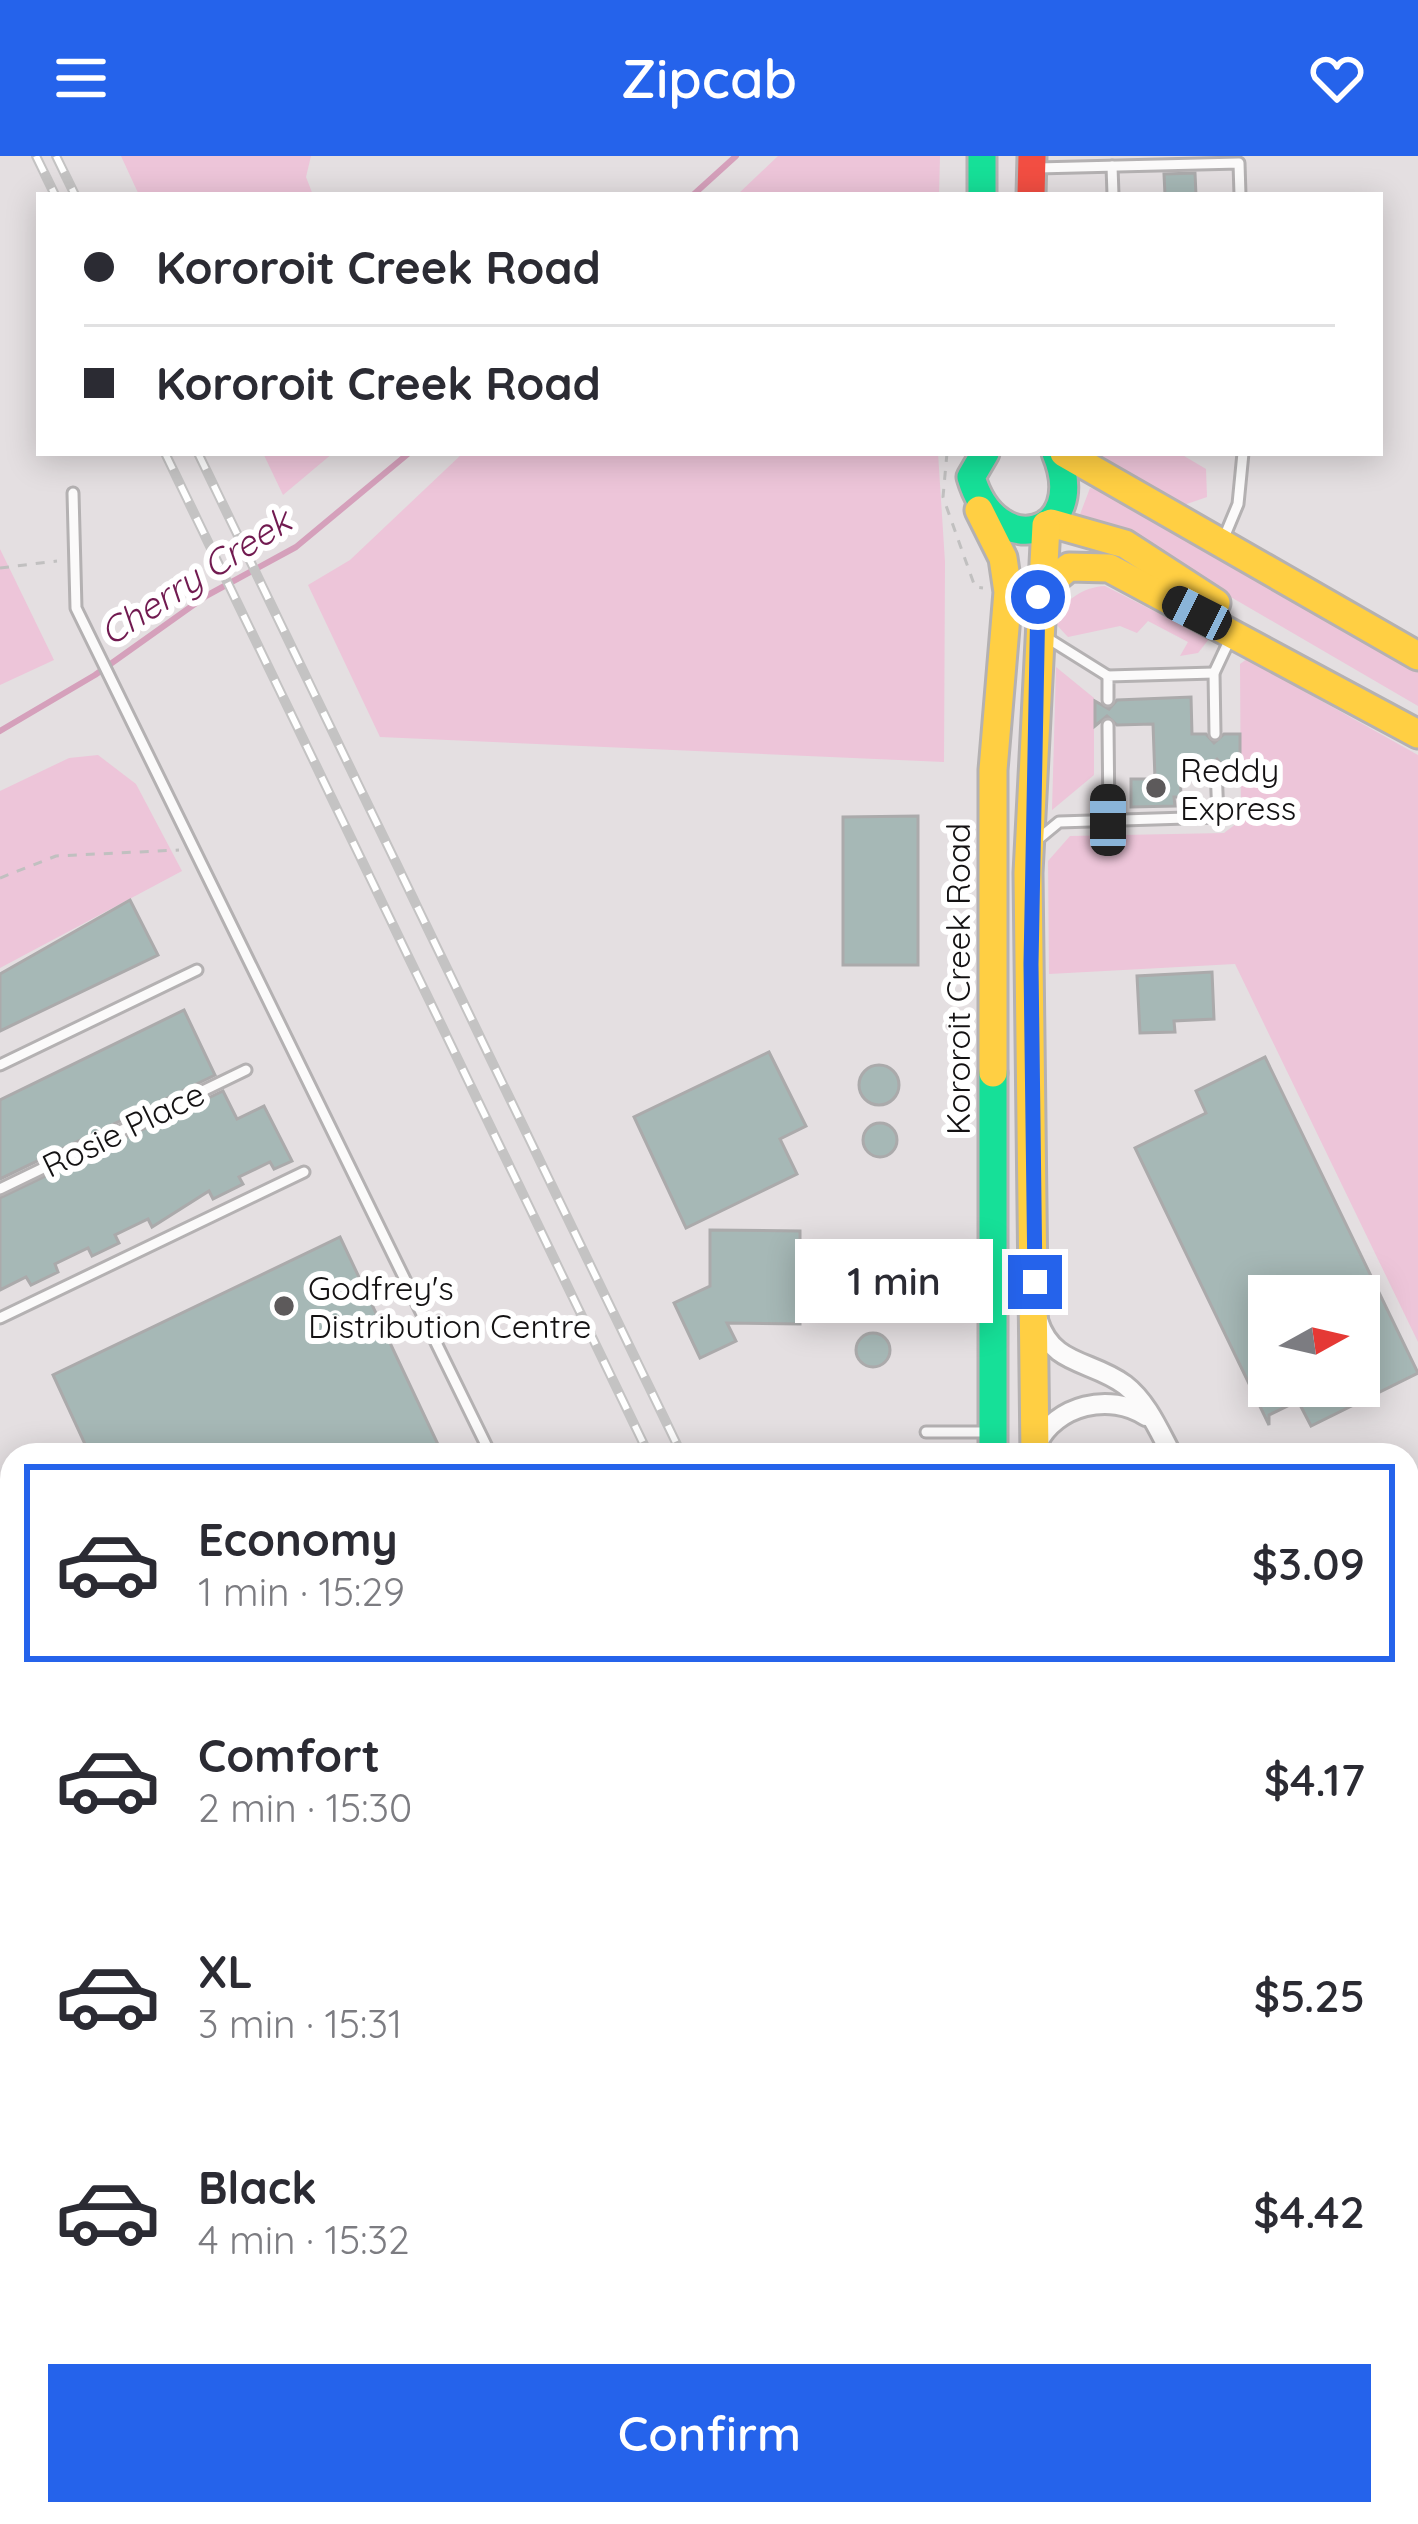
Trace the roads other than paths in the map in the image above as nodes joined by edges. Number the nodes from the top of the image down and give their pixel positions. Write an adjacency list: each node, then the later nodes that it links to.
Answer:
1 (982, 156): 4 (main road)
2 (1112, 166): 3 (lane); 5 (lane); 6 (lane)
3 (1032, 173)
4 (982, 192)
5 (1113, 192)
6 (1240, 192)
7 (1061, 456): 13 (main road)
8 (1065, 456): 14 (main road)
9 (1243, 456): 14 (lane)
10 (977, 461): 12 (main road, Kororoit Creek Road)
11 (73, 493): 38 (lane)
12 (979, 510): 13 (main road); 39 (main road, Kororoit Creek Road)
13 (1048, 524): 15 (main road); 16 (main road)
14 (1221, 544): 18 (main road)
15 (1039, 592): 16 (main road); 17 (main road)
16 (1237, 624): 19 (lane); 22 (main road); 25 (main road)
17 (1035, 629): 20 (lane); 28 (main road)
18 (1418, 656)
19 (1214, 673): 20 (lane); 24 (lane)
20 (1108, 676): 21 (lane)
21 (1108, 700)
22 (1418, 721)
23 (1108, 725): 27 (lane)
24 (1216, 734)
25 (1418, 734)
26 (1216, 768): 27 (lane)
27 (1108, 820): 28 (lane)
28 (1032, 844): 34 (main road)
29 (197, 970): 30 (lane)
30 (0, 1065)
31 (246, 1070): 33 (lane, Rosie Place)
32 (304, 1172): 35 (lane)
33 (0, 1189)
34 (1035, 1282): 36 (street); 40 (main road)
35 (0, 1318)
36 (1155, 1423): 41 (street); 42 (street)
37 (926, 1432): 39 (lane)
38 (485, 1443)
39 (993, 1443)
40 (1035, 1443)
41 (1037, 1443)
42 (1166, 1443)

